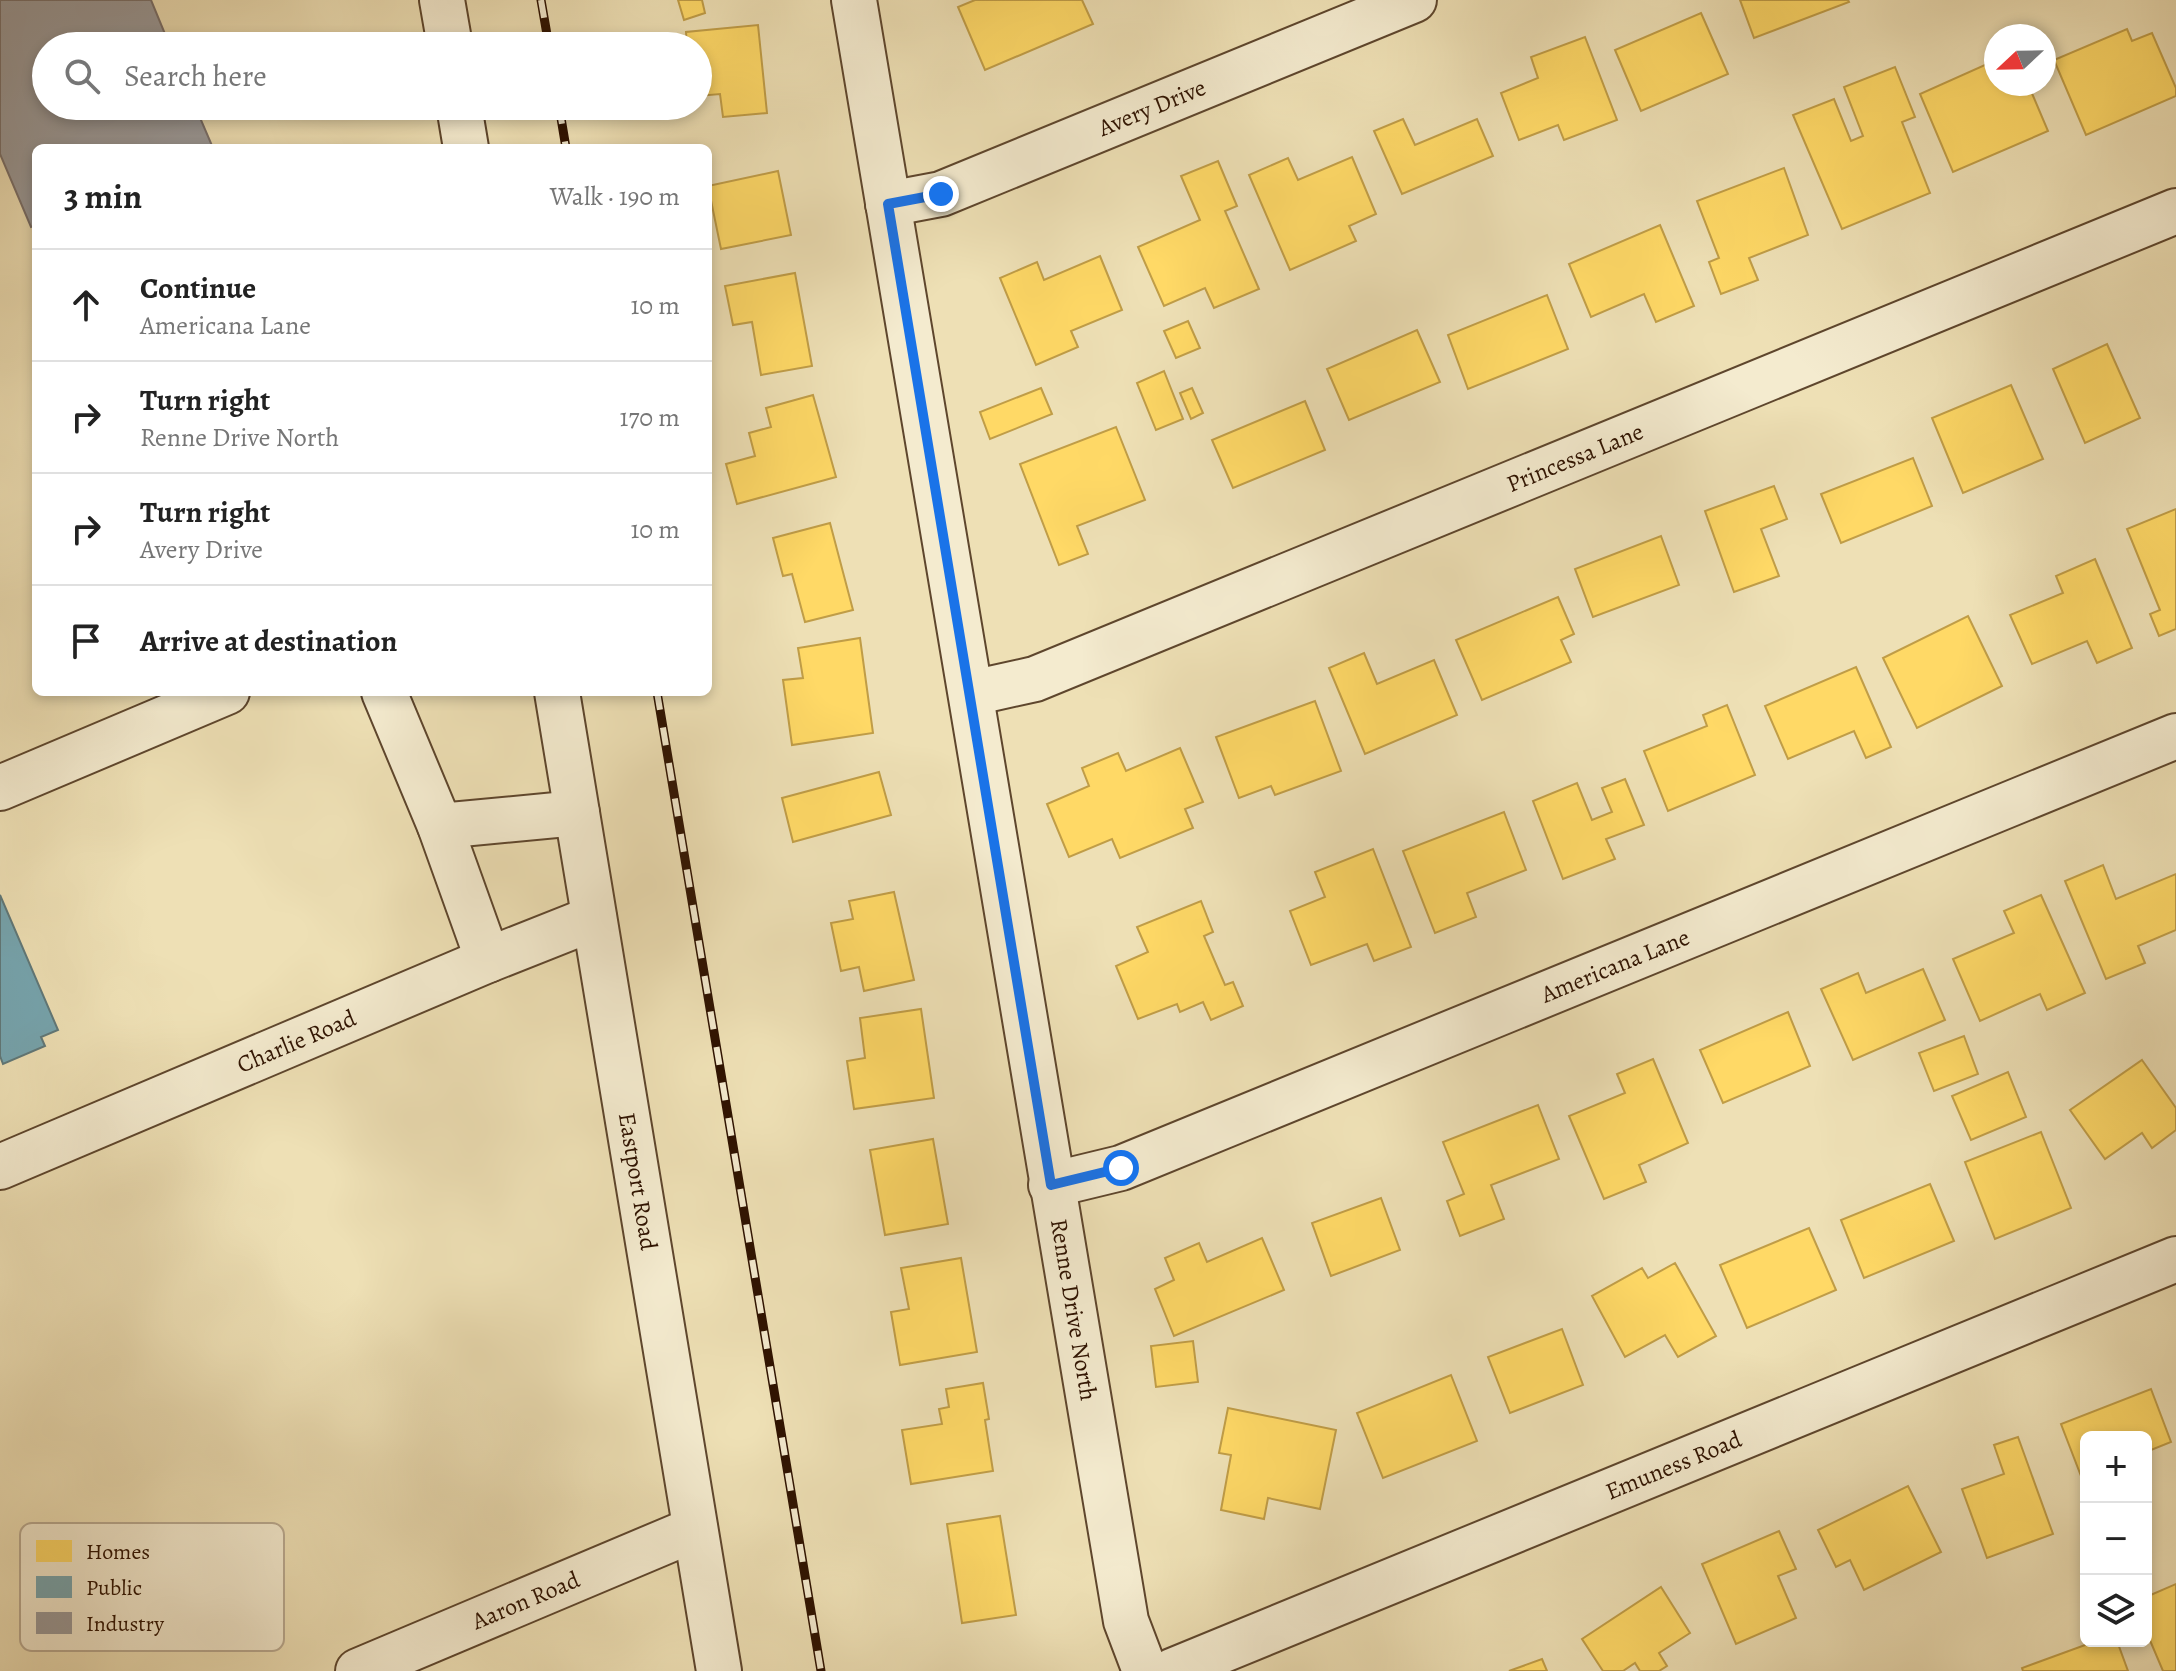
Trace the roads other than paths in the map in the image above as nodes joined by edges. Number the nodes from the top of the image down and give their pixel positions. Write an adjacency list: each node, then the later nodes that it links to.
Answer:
1 (442, 0): 4 (street)
2 (854, 0): 7 (street, Renne Drive North)
3 (1414, 0): 7 (street, Avery Drive)
4 (448, 32)
5 (461, 120): 6 (street)
6 (465, 144)
7 (888, 204): 9 (street, Renne Drive North)
8 (2176, 211): 9 (street, Princessa Lane)
9 (972, 693): 20 (street, Renne Drive North)
10 (218, 696): 14 (street)
11 (386, 696): 16 (street)
12 (558, 696): 15 (street, Eastport Road)
13 (2176, 736): 20 (street, Americana Lane)
14 (0, 788)
15 (577, 813): 16 (street); 17 (street, Eastport Road)
16 (440, 826): 18 (street)
17 (594, 918): 18 (street, Charlie Road); 22 (street, Eastport Road)
18 (488, 960): 19 (street, Charlie Road)
19 (0, 1167)
20 (1051, 1185): 25 (street, Renne Drive North)
21 (2176, 1259): 26 (street, Emuness Road)
22 (695, 1529): 23 (street, Aaron Road); 24 (street, Eastport Road)
23 (358, 1671)
24 (719, 1671)
25 (1145, 1671)
26 (1172, 1671)

